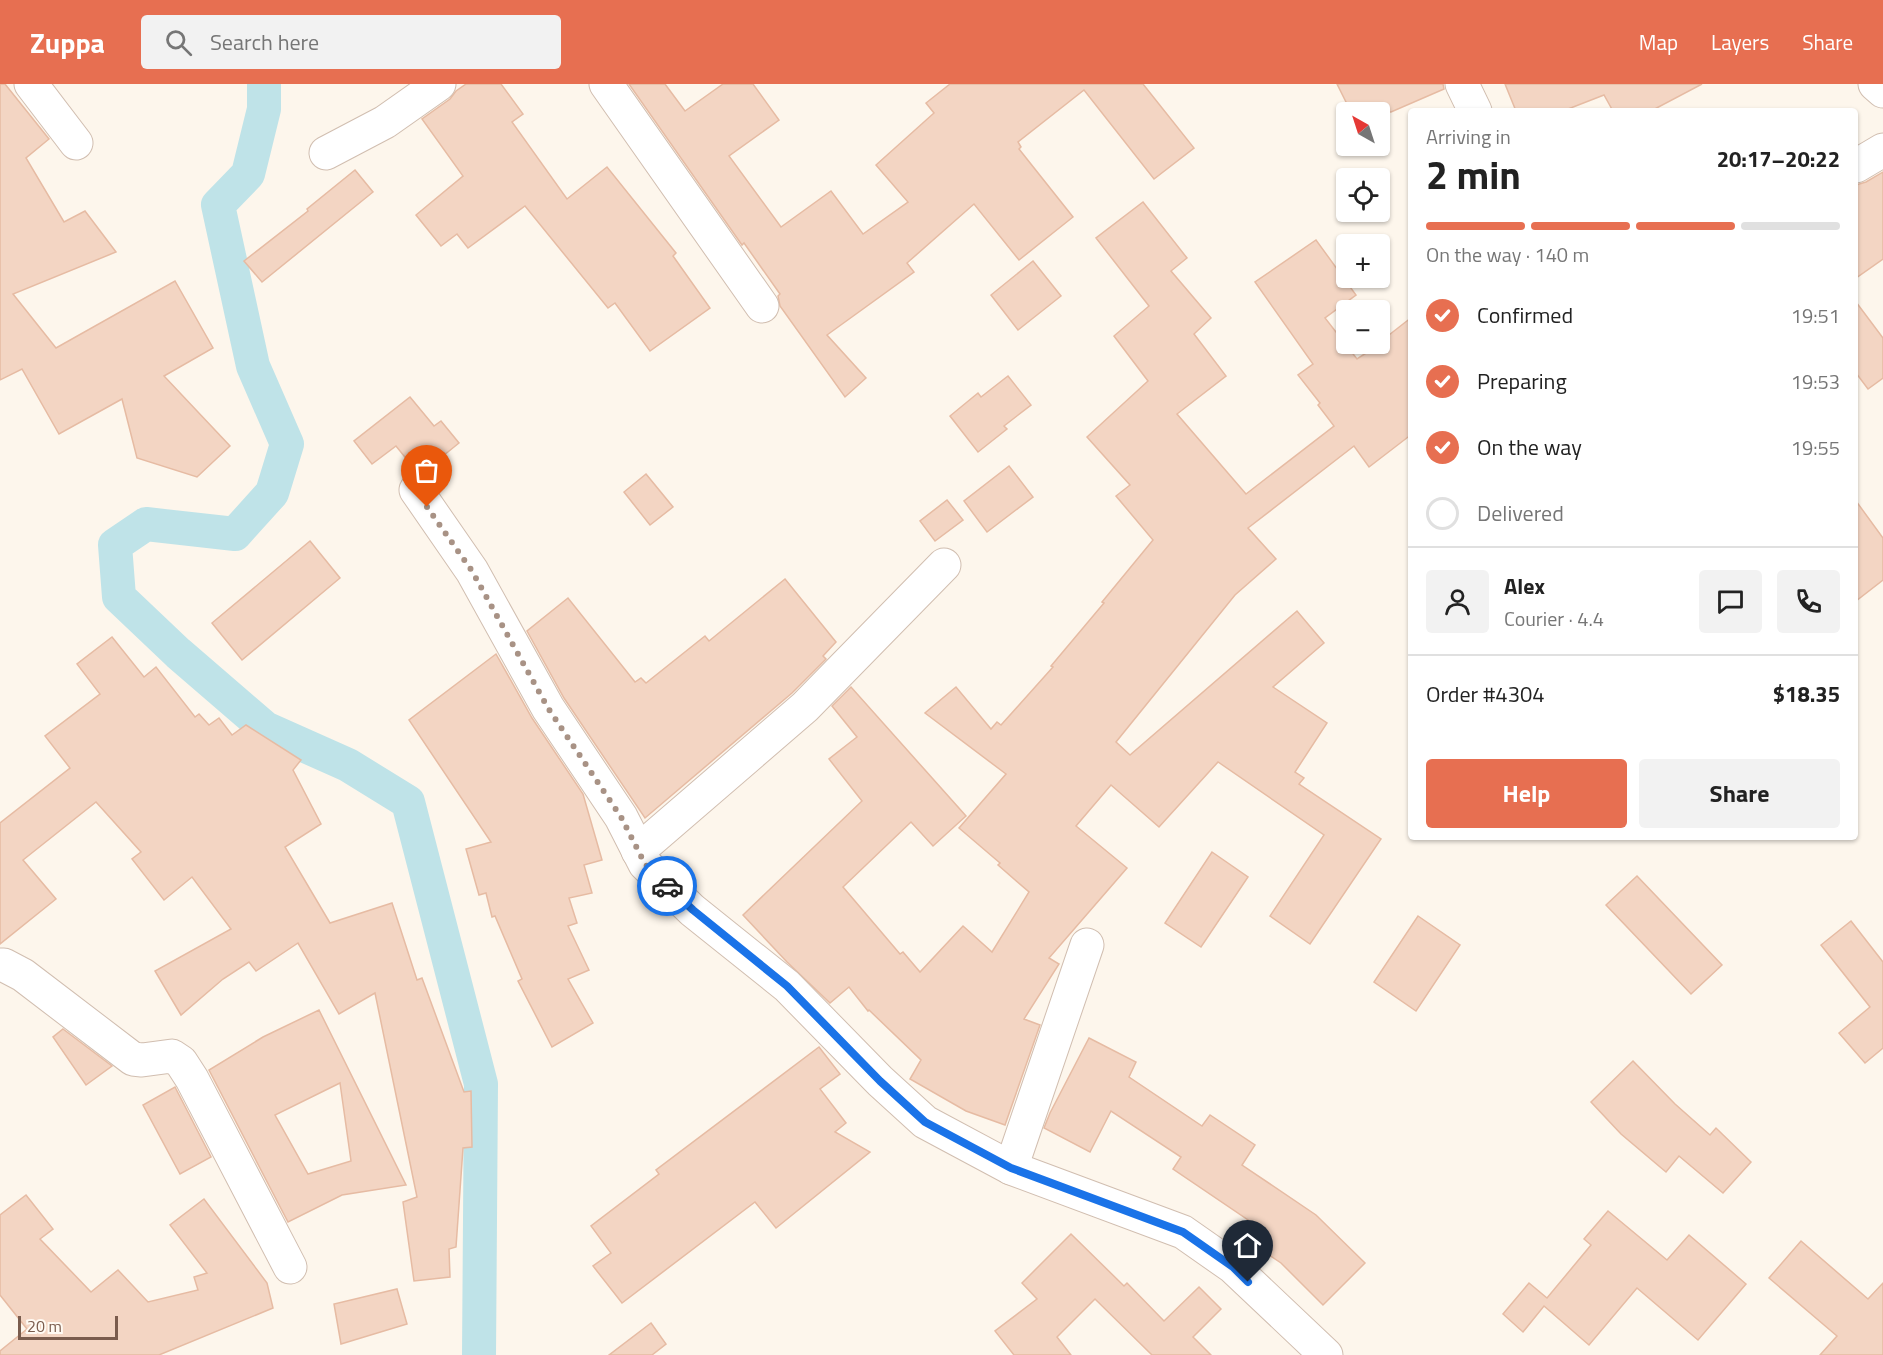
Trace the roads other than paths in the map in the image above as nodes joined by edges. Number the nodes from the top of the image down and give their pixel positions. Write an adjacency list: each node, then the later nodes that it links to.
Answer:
1 (31, 84): 8 (street)
2 (439, 84): 10 (street)
3 (606, 84): 12 (street)
4 (1462, 84): 7 (street)
5 (1875, 84): 6 (street)
6 (1883, 91)
7 (1474, 108)
8 (76, 143)
9 (1883, 150): 11 (street)
10 (326, 153)
11 (1858, 165)
12 (762, 306)
13 (416, 490): 15 (street)
14 (944, 565): 15 (street)
15 (638, 851): 18 (street)
16 (1087, 945): 18 (street)
17 (0, 965): 19 (street)
18 (1011, 1168): 20 (street)
19 (290, 1268)
20 (1326, 1355)

